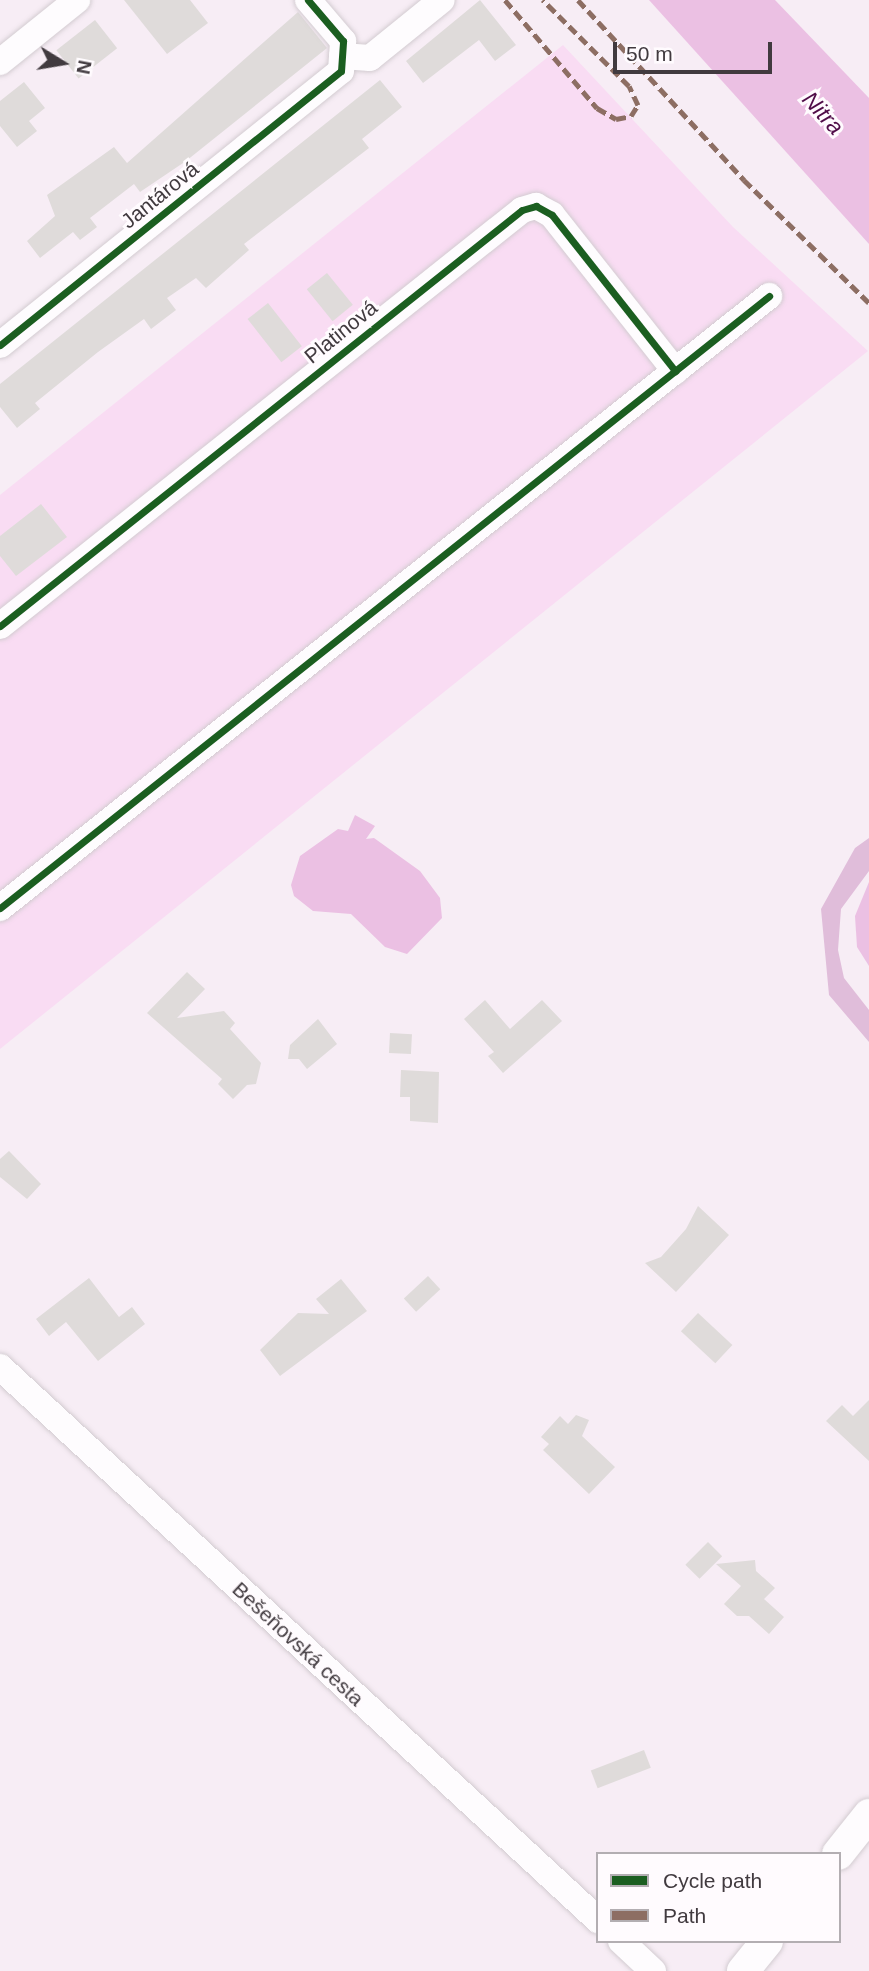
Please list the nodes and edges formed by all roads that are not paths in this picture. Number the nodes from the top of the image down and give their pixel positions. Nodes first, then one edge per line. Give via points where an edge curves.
1 (77, 0) edge
2 (308, 0) edge
3 (442, 0) edge
4 (0, 62) edge
5 (341, 64) junction
6 (769, 296) dead end
7 (0, 345) edge
8 (675, 371) junction
9 (0, 626) edge
10 (0, 908) edge
11 (0, 1367) edge
12 (869, 1815) edge
13 (840, 1852) edge
14 (596, 1918) edge
15 (623, 1943) edge
16 (765, 1943) edge
17 (653, 1971) edge
18 (743, 1971) edge

1 - 4 street
2 - 5 street via 343,41
3 - 5 street via 370,58
5 - 7 street, Jantárová
6 - 8 street
8 - 9 street, Platinová via 552,215 536,206 522,210
8 - 10 street
11 - 14 street, Bešeňovská cesta
12 - 13 main road
15 - 17 street
16 - 18 main road

